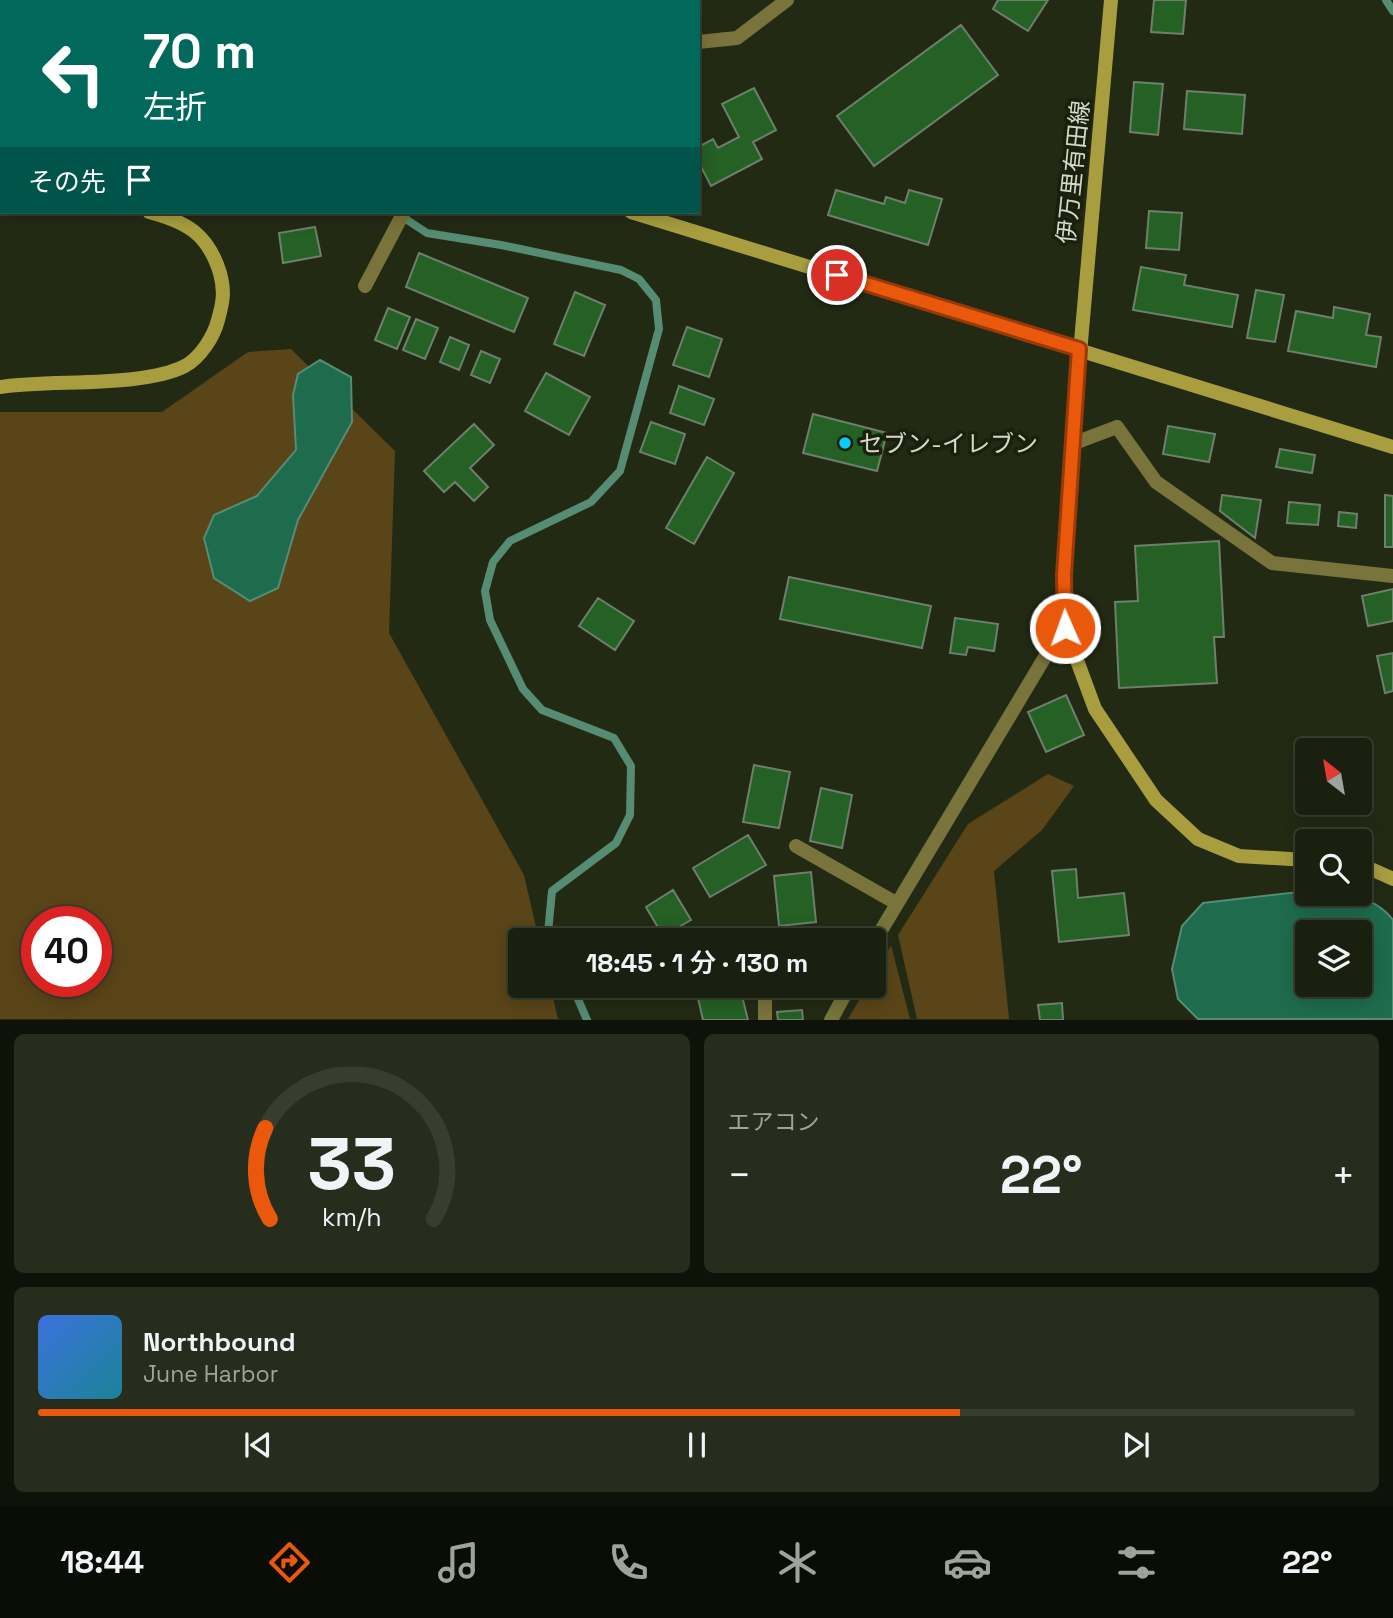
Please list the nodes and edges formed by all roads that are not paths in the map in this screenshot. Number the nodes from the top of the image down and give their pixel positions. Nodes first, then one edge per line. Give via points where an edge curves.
1 (787, 0) edge
2 (1111, 0) edge
3 (700, 42) edge
4 (157, 214) edge
5 (403, 214) edge
6 (638, 214) edge
7 (365, 286) dead end
8 (1079, 349) junction
9 (0, 387) edge
10 (1072, 444) junction
11 (1393, 447) edge
12 (1393, 576) edge
13 (1065, 628) junction
14 (796, 846) dead end
15 (1295, 859) edge
16 (1372, 869) edge
17 (1393, 879) edge
18 (896, 903) junction
19 (882, 928) edge
20 (765, 998) edge
21 (843, 998) edge
22 (765, 1020) edge
23 (831, 1020) edge

1 - 3 street via 737,38
2 - 8 street, 伊万里有田線
4 - 9 street via 181,220 213,251 226,292 214,336 187,365 148,378
5 - 7 street
6 - 8 street
8 - 10 street, 伊万里有田線
8 - 11 street
10 - 12 street via 1116,426 1156,482 1272,563
10 - 13 street, 伊万里有田線
13 - 15 street, 伊万里有田線 via 1095,709 1156,800 1198,839 1239,856
13 - 18 street
14 - 18 street
16 - 17 street
18 - 19 street
20 - 22 street
21 - 23 street

